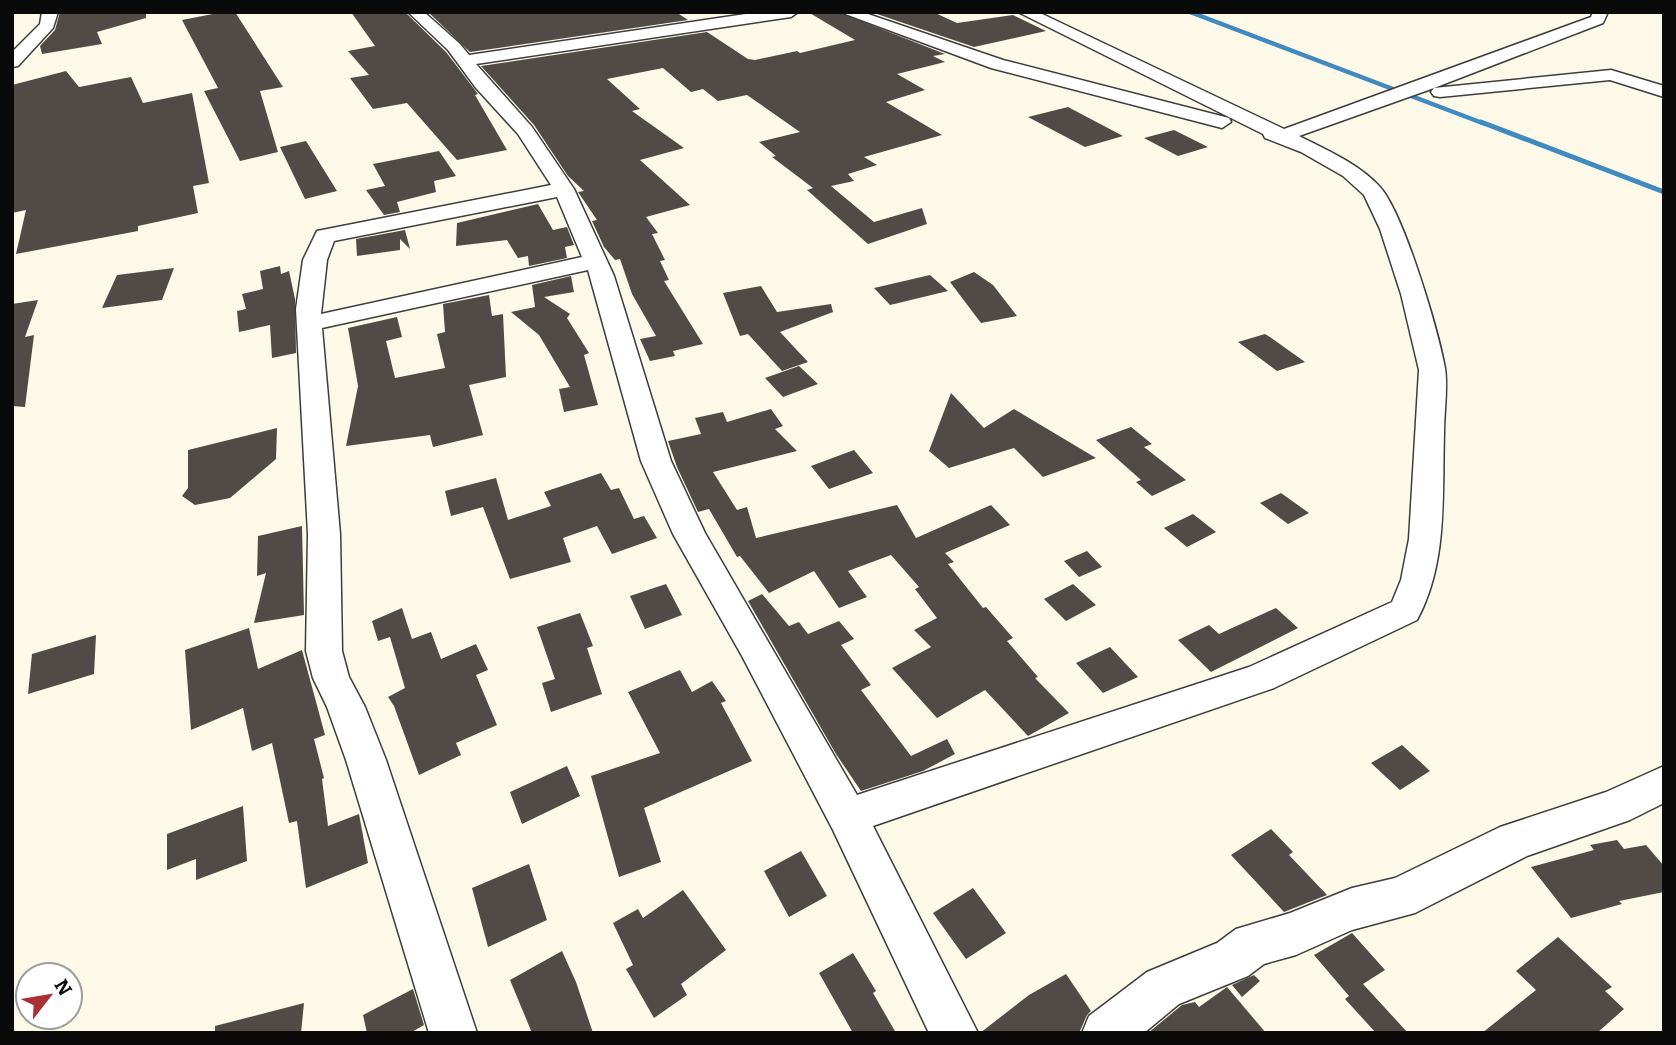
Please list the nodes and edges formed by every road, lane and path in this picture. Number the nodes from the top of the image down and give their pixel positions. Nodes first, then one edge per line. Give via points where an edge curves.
1 (50, 12) edge
2 (415, 12) edge
3 (791, 12) edge
4 (847, 12) edge
5 (1025, 12) edge
6 (1601, 12) edge
7 (610, 19) dead end
8 (632, 37) junction
9 (463, 61) junction
10 (12, 62) edge
11 (1664, 92) edge
12 (1400, 95) junction
13 (1282, 136) junction
14 (564, 189) junction
15 (596, 261) junction
16 (308, 324) junction
17 (1664, 783) edge
18 (847, 817) junction
19 (453, 1033) edge
20 (954, 1033) edge
21 (1106, 1033) edge

1 - 10 street via 47,25
2 - 9 street
3 - 8 street
4 - 13 street via 997,64
5 - 13 street
6 - 12 street via 1598,20
7 - 8 street
8 - 9 street
9 - 14 street via 525,131
11 - 12 street via 1611,75
12 - 13 street
13 - 18 street via 1350,172 1373,192 1413,294 1432,370 1425,539 1418,580 1405,611 1261,678
14 - 15 street
14 - 16 street via 325,236 312,275
15 - 16 street
15 - 18 street via 656,461 689,534
16 - 19 street via 324,534 324,651 366,760
17 - 21 street via 1616,807 1515,841 1400,898 1352,909 1296,933 1252,945 1232,960 1163,988
18 - 20 street

